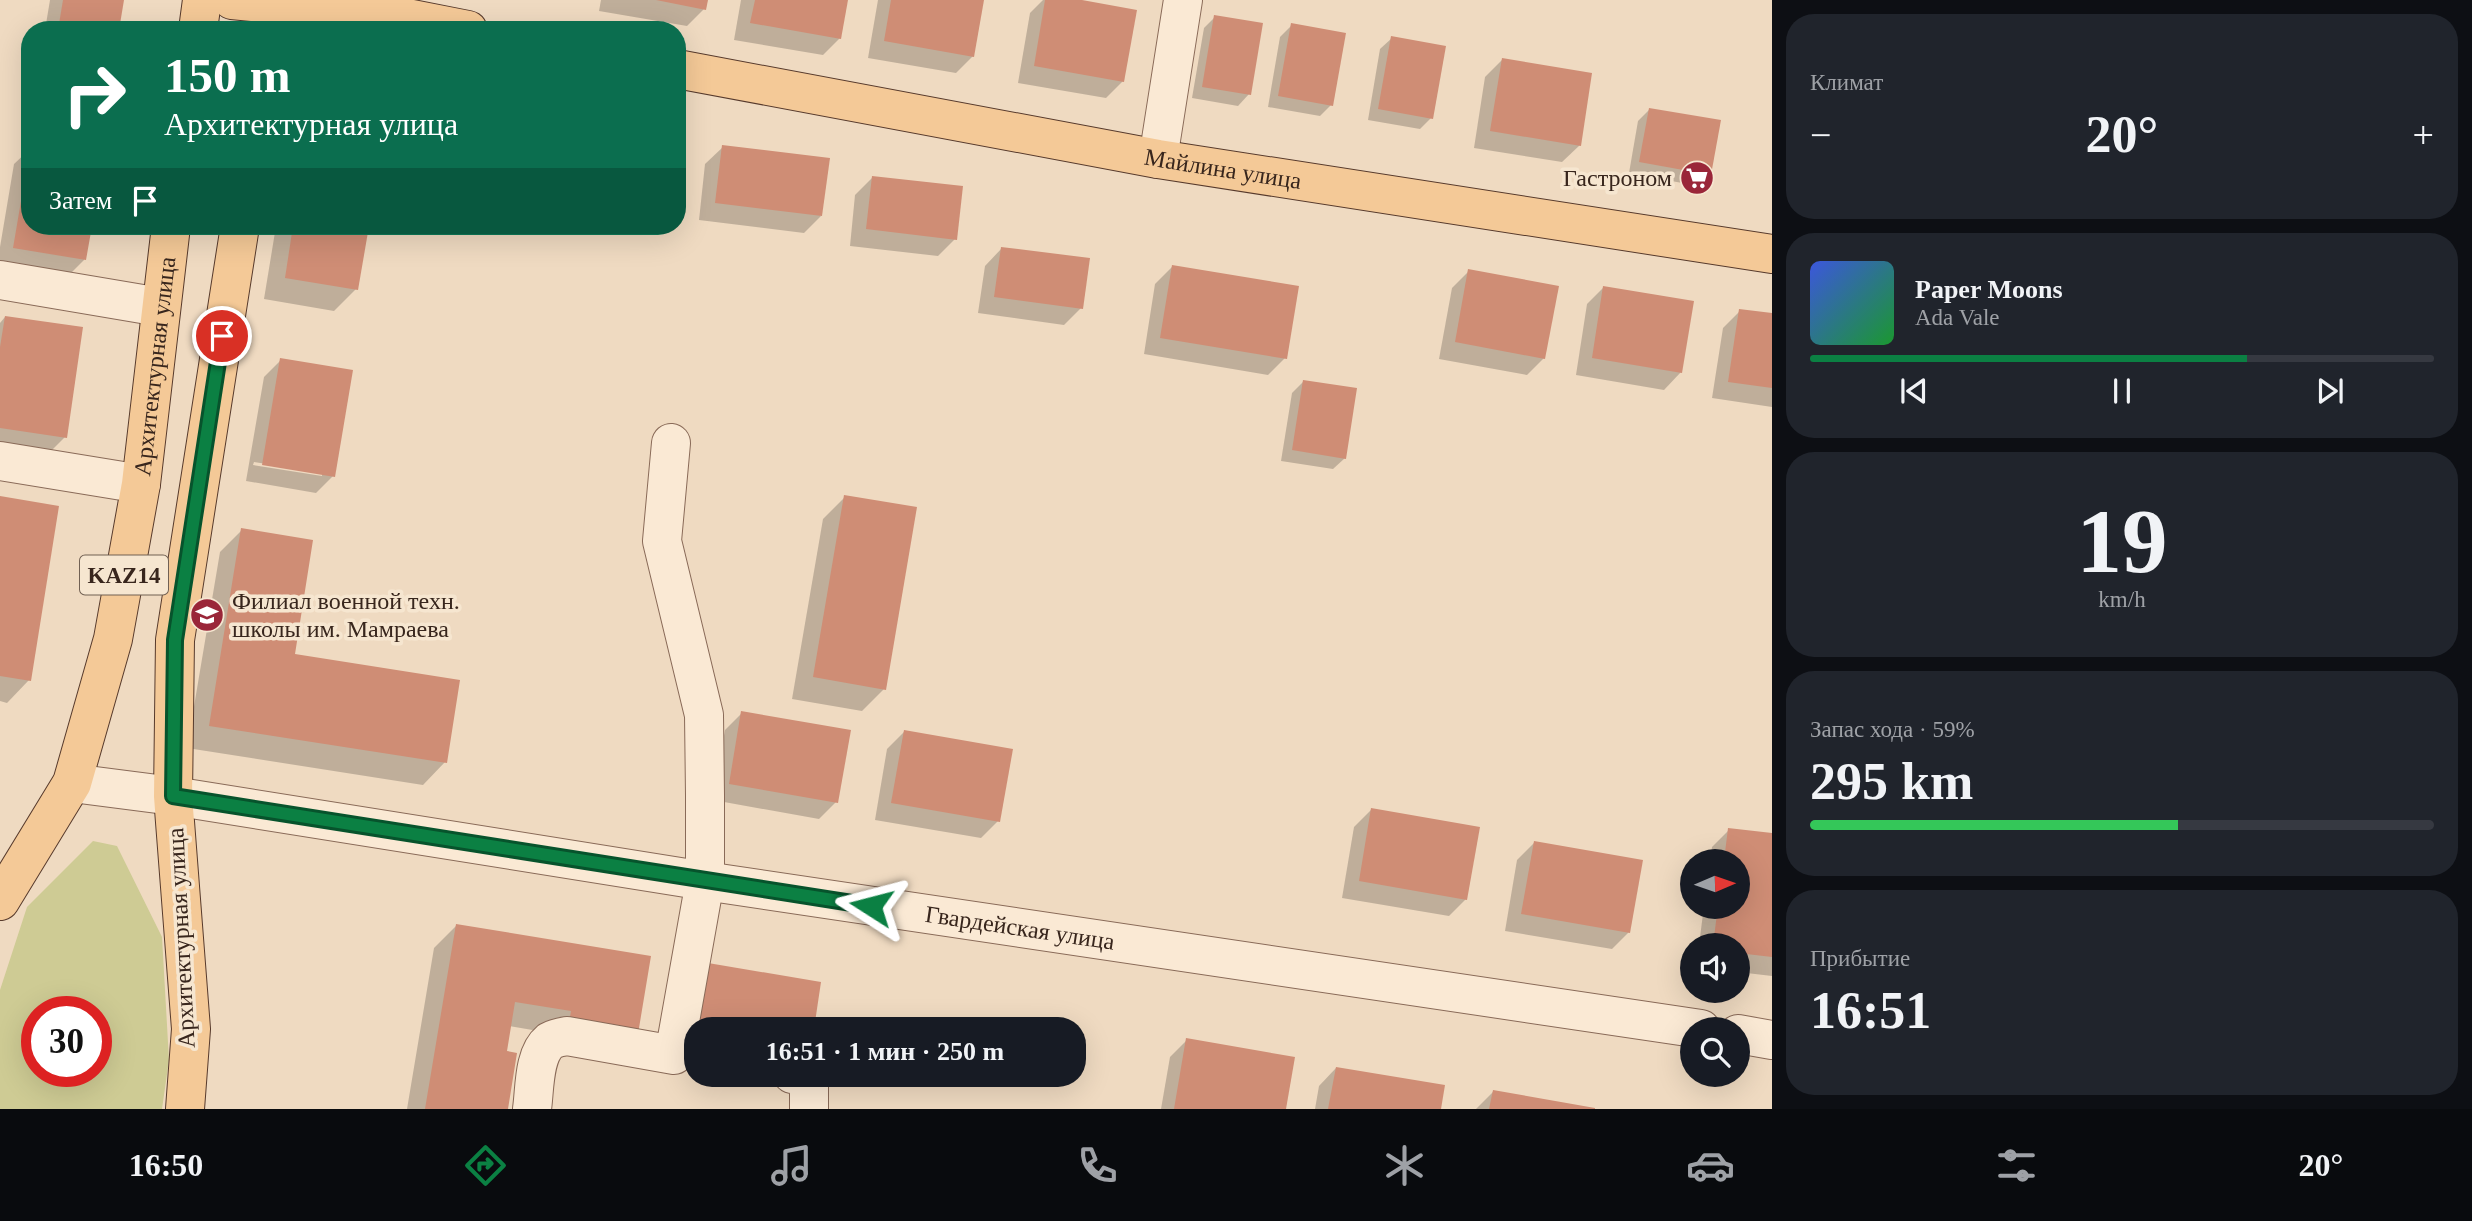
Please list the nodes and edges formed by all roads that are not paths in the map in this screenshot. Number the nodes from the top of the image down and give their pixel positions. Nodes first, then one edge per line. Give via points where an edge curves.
1 (202, 0) edge
2 (233, 0) edge
3 (1182, 0) edge
4 (273, 12) edge
5 (199, 21) edge
6 (422, 21) edge
7 (686, 71) edge
8 (1158, 159) junction
9 (170, 235) edge
10 (239, 235) edge
11 (1772, 254) edge
12 (0, 280) edge
13 (160, 307) junction
14 (671, 443) dead end
15 (0, 461) edge
16 (141, 485) junction
17 (72, 783) junction
18 (173, 796) junction
19 (705, 881) junction
20 (0, 901) edge
21 (690, 1017) edge
22 (1680, 1026) edge
23 (1750, 1036) edge
24 (1772, 1040) edge
25 (684, 1057) edge
26 (809, 1087) edge
27 (186, 1109) edge
28 (532, 1109) edge
29 (809, 1109) edge

1 - 5 main road
2 - 4 main road
3 - 8 street
4 - 6 main road
7 - 8 main road, Майлина улица
8 - 11 main road, Майлина улица
9 - 13 main road, Архитектурная улица / KAZ14
10 - 18 main road, Архитектурная улица / KAZ14 via 175,640
12 - 13 street
13 - 16 main road, Архитектурная улица / KAZ14
14 - 19 street via 662,541 704,715
15 - 16 street
16 - 17 main road, Архитектурная улица / KAZ14 via 113,639
17 - 18 street, Гвардейская улица
17 - 20 main road, Архитектурная улица / KAZ14
18 - 19 street, Гвардейская улица
18 - 27 main road, Архитектурная улица / KAZ14 via 191,1029
19 - 21 street
19 - 22 street, Гвардейская улица
23 - 24 street
25 - 28 street via 567,1036 552,1039 538,1064
26 - 29 street

